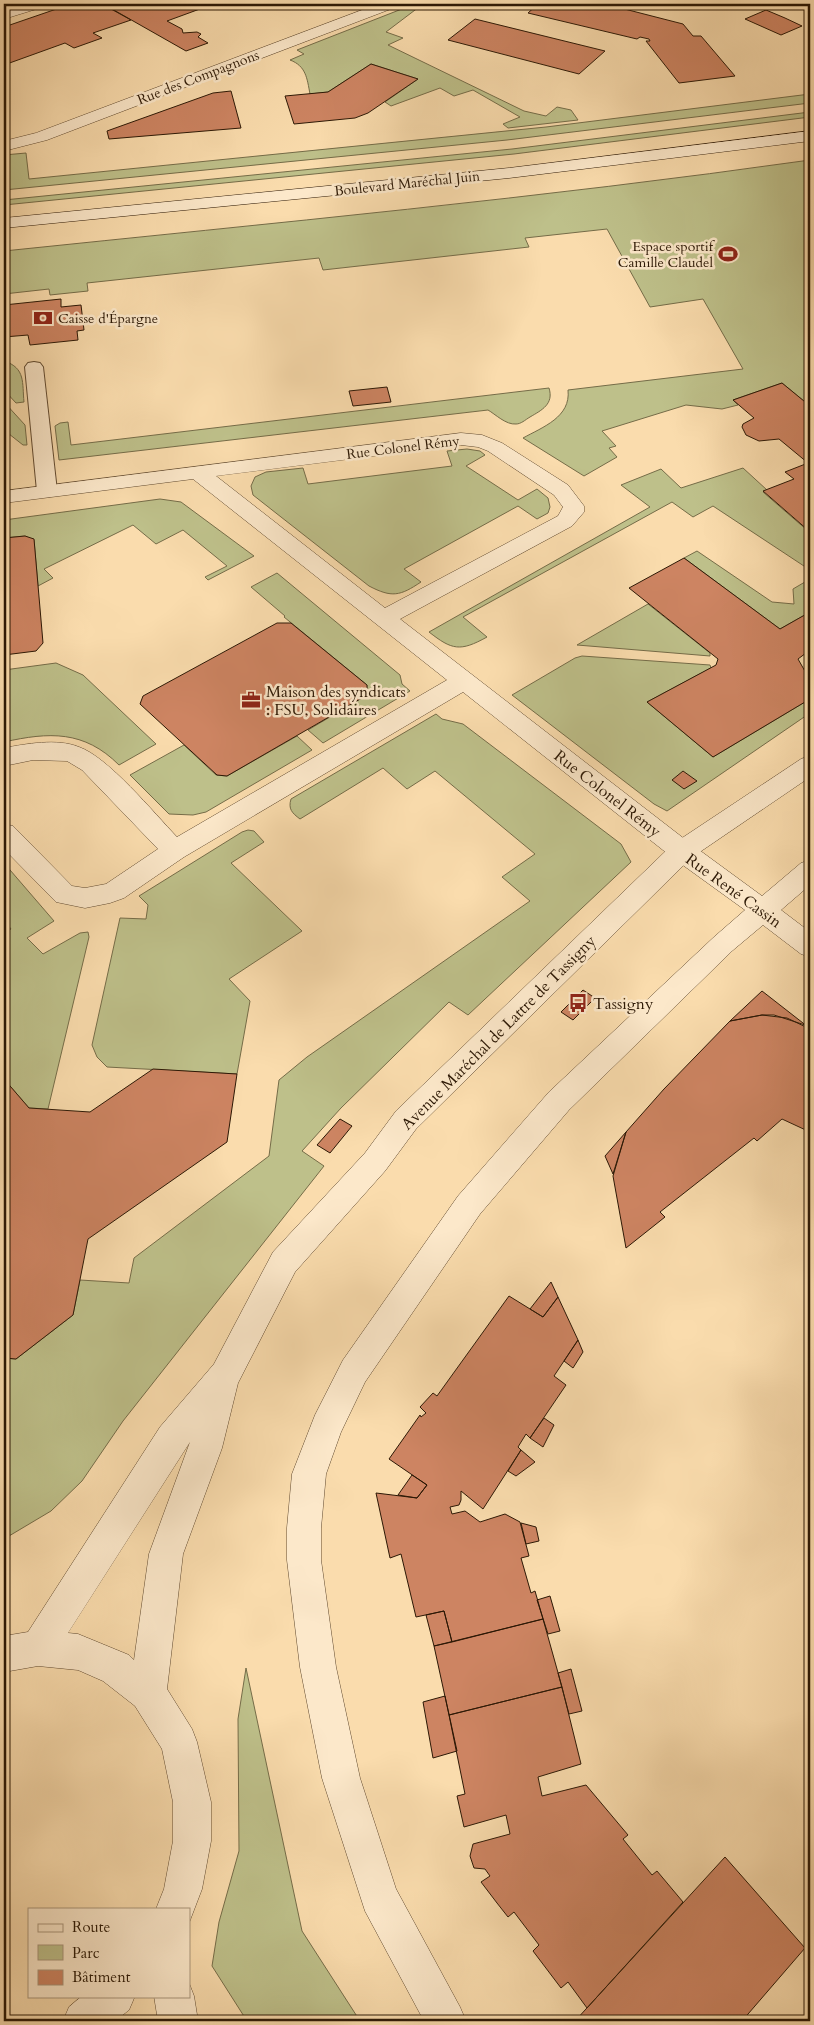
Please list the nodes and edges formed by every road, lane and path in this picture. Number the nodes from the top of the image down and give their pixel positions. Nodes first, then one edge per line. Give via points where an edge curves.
1 (38, 4) edge
2 (391, 4) edge
3 (4, 15) edge
4 (810, 136) edge
5 (4, 146) edge
6 (4, 223) edge
7 (34, 367) dead end
8 (197, 472) junction
9 (47, 492) junction
10 (4, 497) edge
11 (384, 618) junction
12 (463, 680) junction
13 (4, 757) edge
14 (810, 765) edge
15 (4, 833) edge
16 (175, 850) junction
17 (682, 851) junction
18 (810, 870) edge
19 (763, 910) junction
20 (810, 947) edge
21 (225, 1375) junction
22 (38, 1648) junction
23 (4, 1654) edge
24 (148, 1693) junction
25 (175, 1908) edge
26 (112, 1998) edge
27 (174, 1998) edge
28 (83, 2021) edge
29 (178, 2021) edge
30 (446, 2021) edge

1 - 3 street
2 - 5 street, Rue des Compagnons via 42,137
4 - 6 street, Boulevard Maréchal Juin via 558,168
7 - 9 lane
8 - 9 street, Rue Colonel Rémy
8 - 11 street, Rue Colonel Rémy
8 - 11 street, Rue Colonel Rémy via 461,439 482,441 495,447 561,490 574,506 565,521
9 - 10 street, Rue Colonel Rémy
11 - 12 street, Rue Colonel Rémy
12 - 16 street
12 - 17 street, Rue Colonel Rémy
13 - 16 street via 33,750 78,756 91,764
14 - 17 street, Avenue Maréchal de Lattre de Tassigny
15 - 16 street via 65,896 85,898 115,891
17 - 19 street, Rue René Cassin
17 - 21 street, Avenue Maréchal de Lattre de Tassigny via 406,1120 375,1162 284,1262
18 - 19 street
19 - 20 street, Rue René Cassin
19 - 30 street via 723,944 559,1101 469,1205 354,1371 326,1426 309,1474 304,1560 318,1667 341,1778 379,1897
21 - 22 street, Avenue Maréchal de Lattre de Tassigny via 172,1438
21 - 24 street, Avenue Maréchal de Lattre de Tassigny via 205,1448 166,1554
22 - 23 street
22 - 24 street via 78,1652 116,1668
24 - 25 street via 179,1742 192,1802 192,1841 183,1889
26 - 28 street
27 - 29 street

